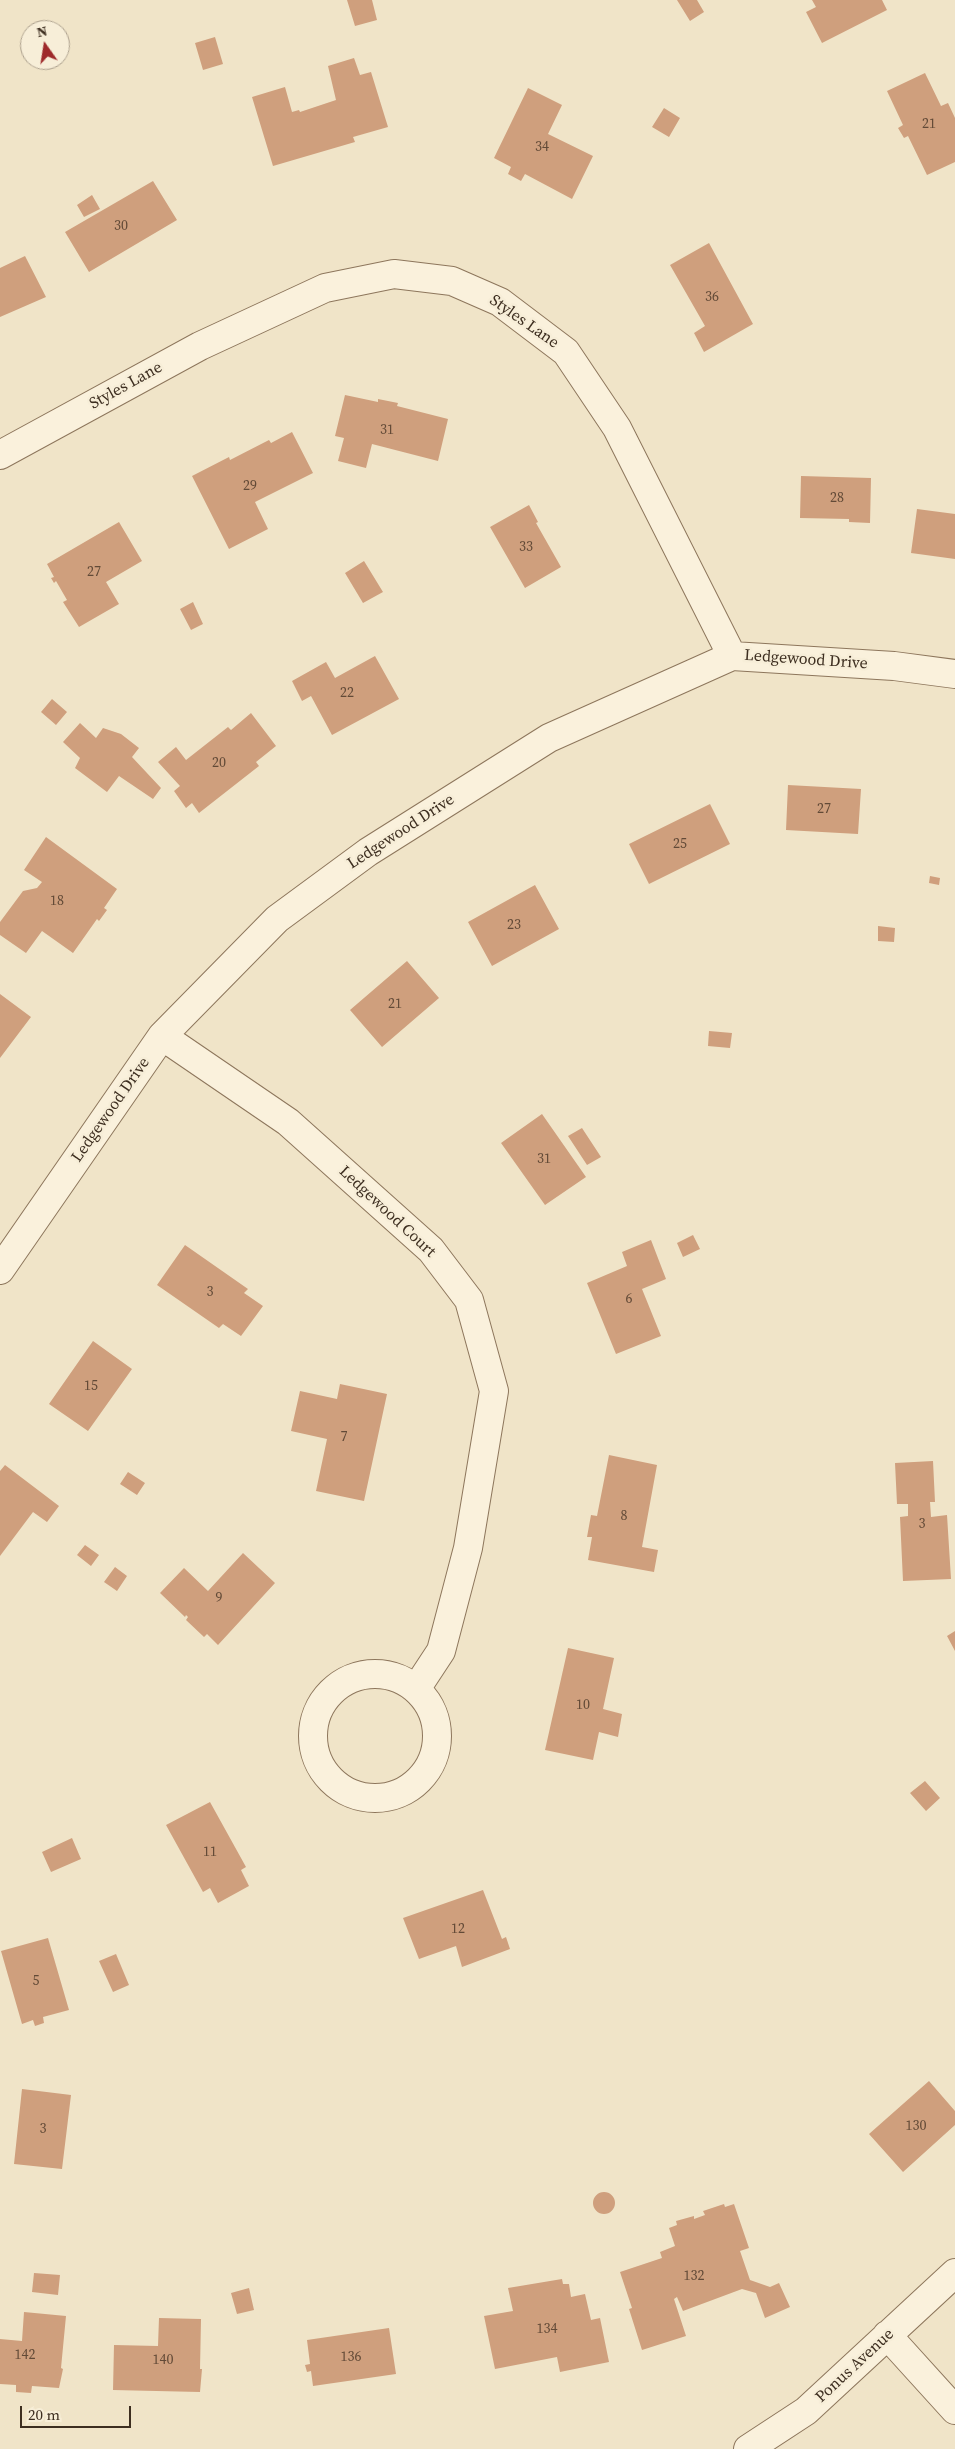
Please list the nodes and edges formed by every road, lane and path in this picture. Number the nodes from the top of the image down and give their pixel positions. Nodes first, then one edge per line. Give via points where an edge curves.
1 (0, 455) edge
2 (732, 656) junction
3 (955, 674) edge
4 (162, 1036) junction
5 (0, 1270) edge
6 (416, 1689) junction
7 (955, 2273) edge
8 (887, 2335) junction
9 (955, 2410) edge
10 (748, 2449) edge

1 - 2 street, Styles Lane via 200,346 325,288 394,274 452,281 500,302 566,352 617,428
2 - 3 street, Ledgewood Drive via 894,666
2 - 4 street, Ledgewood Drive via 549,738 368,852 277,919
4 - 5 street, Ledgewood Drive
4 - 6 street, Ledgewood Court via 288,1122 431,1250 470,1300 494,1391 468,1548 441,1651
6 - 6 street via 397,1677 375,1674 348,1680 326,1698 315,1717 314,1750 323,1770 338,1786 358,1796 381,1798 402,1791 424,1774 436,1749 437,1727 430,1706
7 - 8 street, Ponus Avenue
8 - 9 street
8 - 10 street, Ponus Avenue via 806,2411

